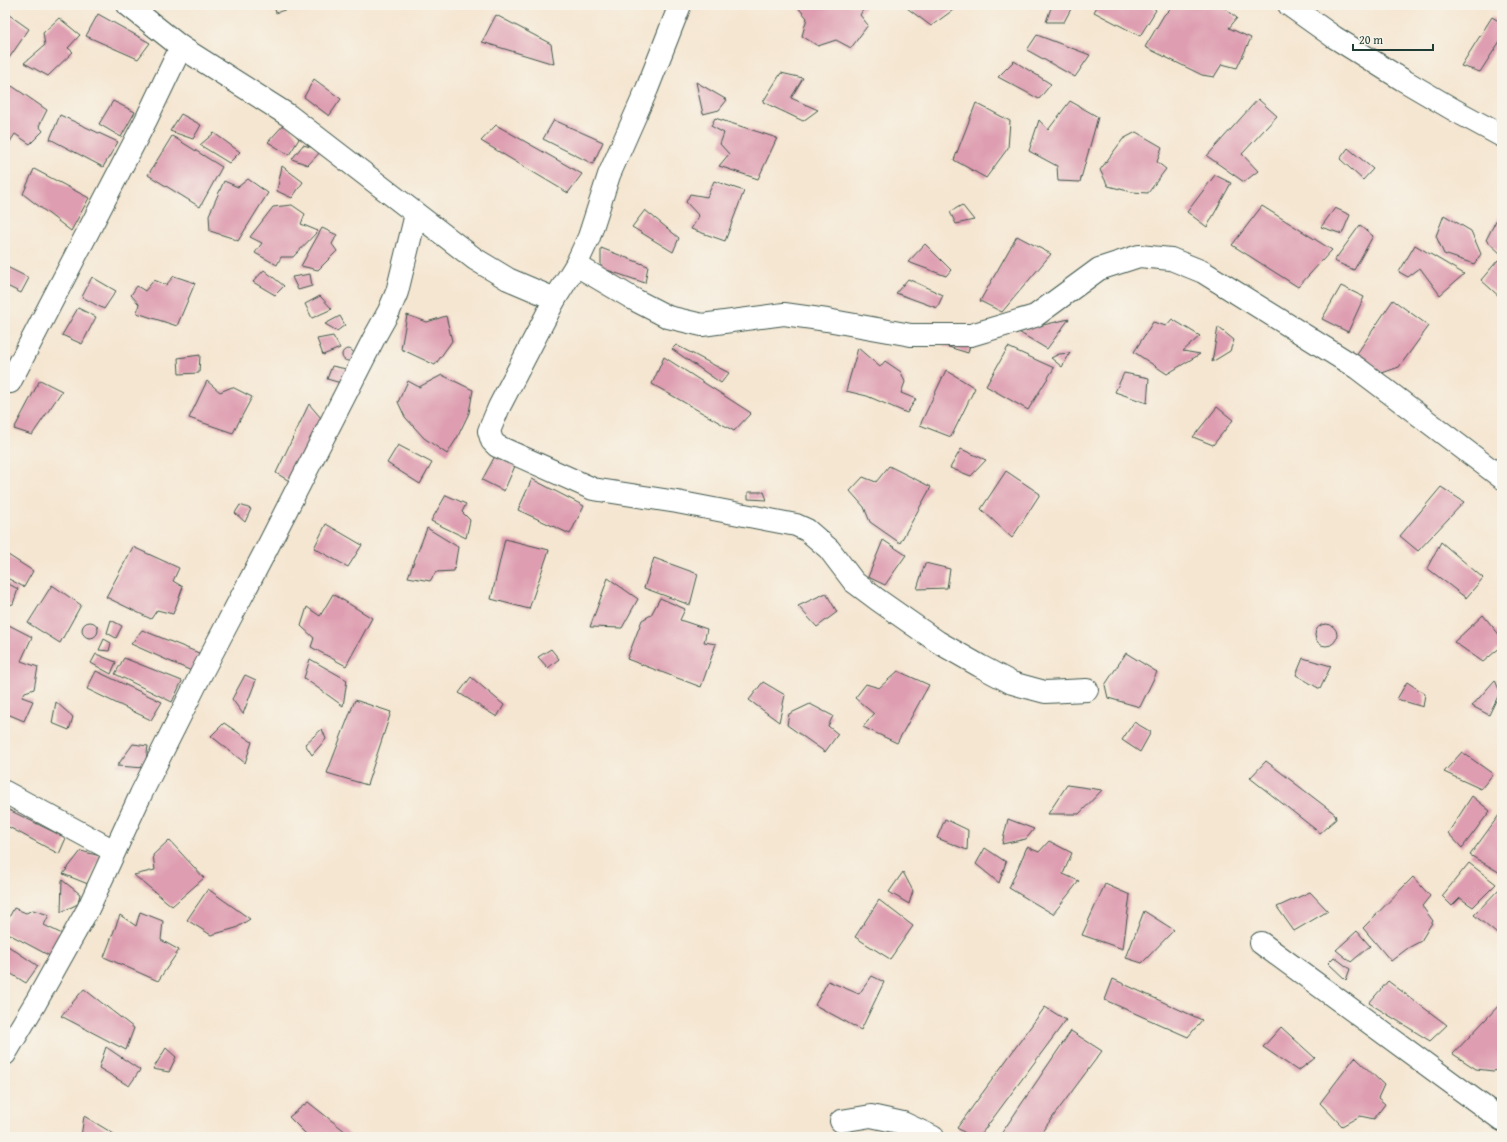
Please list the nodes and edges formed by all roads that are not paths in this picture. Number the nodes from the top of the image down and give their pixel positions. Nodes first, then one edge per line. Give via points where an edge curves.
1 (128, 5) edge
2 (680, 5) edge
3 (1289, 5) edge
4 (181, 47) junction
5 (1502, 136) edge
6 (416, 214) junction
7 (576, 265) junction
8 (555, 299) junction
9 (7, 384) edge
10 (1502, 478) edge
11 (1087, 690) dead end
12 (5, 792) edge
13 (114, 851) junction
14 (1261, 943) dead end
15 (5, 1054) edge
16 (1502, 1120) edge
17 (841, 1121) dead end
18 (933, 1137) edge

1 - 4 street
2 - 7 street via 609,175 589,237
3 - 5 street via 1334,37 1403,80
4 - 6 street via 288,115
4 - 9 street via 146,120
6 - 8 street via 475,259 508,279
6 - 13 street via 397,292 389,311 201,674
7 - 8 street
7 - 10 street via 668,317 702,325 784,314 911,335 963,335 1036,316 1099,270 1139,256 1171,259 1202,272 1357,368
8 - 11 street via 499,407 490,432 492,440 498,446 593,489 678,502 796,525 807,530 824,544 854,582 938,642 980,666 1012,683 1045,692
12 - 13 street
13 - 15 street via 88,909
14 - 16 street
17 - 18 street via 871,1116 903,1123

